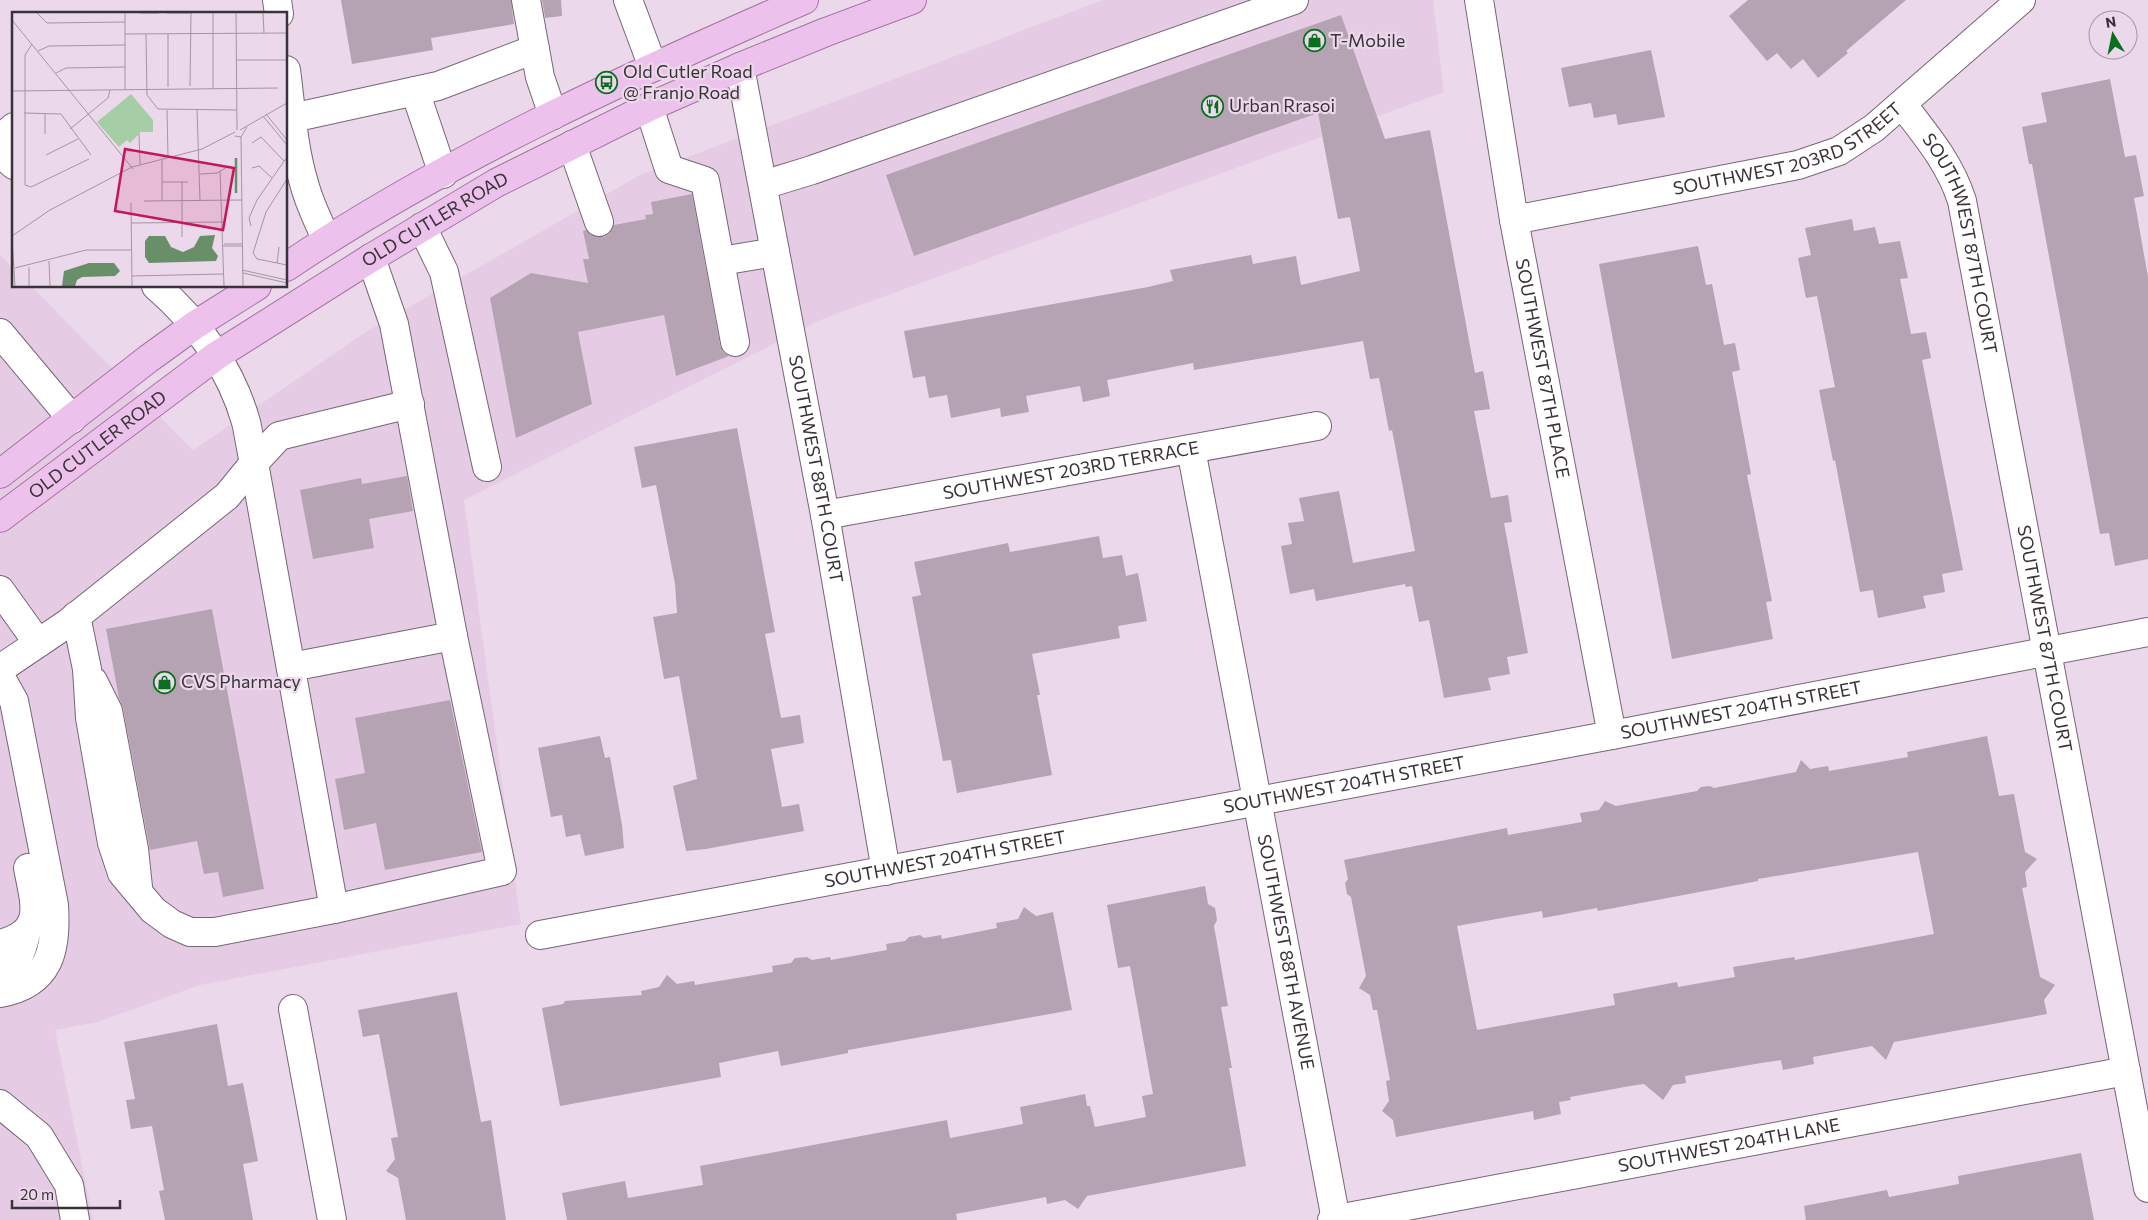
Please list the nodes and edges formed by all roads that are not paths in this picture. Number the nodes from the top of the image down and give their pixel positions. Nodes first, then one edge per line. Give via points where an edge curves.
1 (526, 0) edge
2 (628, 0) edge
3 (804, 0) edge
4 (912, 0) edge
5 (1294, 0) edge
6 (1479, 0) edge
7 (2021, 0) edge
8 (535, 49) junction
9 (654, 67) junction
10 (740, 67) junction
11 (415, 91) junction
12 (288, 101) edge
13 (659, 103) junction
14 (1902, 104) junction
15 (553, 115) junction
16 (289, 117) edge
17 (12, 133) edge
18 (572, 145) junction
19 (4, 157) edge
20 (443, 174) junction
21 (763, 185) junction
22 (1514, 220) junction
23 (598, 222) dead end
24 (422, 228) junction
25 (326, 240) junction
26 (775, 252) junction
27 (371, 258) junction
28 (721, 261) junction
29 (288, 266) edge
30 (158, 288) edge
31 (254, 288) edge
32 (195, 325) junction
33 (0, 333) edge
34 (736, 342) dead end
35 (216, 356) junction
36 (410, 404) junction
37 (72, 419) junction
38 (1317, 426) dead end
39 (1191, 448) junction
40 (254, 463) junction
41 (487, 467) dead end
42 (0, 474) edge
43 (825, 516) junction
44 (0, 518) edge
45 (0, 590) edge
46 (76, 616) junction
47 (2148, 632) edge
48 (453, 636) junction
49 (38, 643) junction
50 (2046, 650) junction
51 (290, 667) junction
52 (0, 669) edge
53 (0, 676) edge
54 (19, 728) junction
55 (1612, 735) junction
56 (1258, 800) junction
57 (886, 871) junction
58 (334, 909) junction
59 (26, 933) junction
60 (540, 935) dead end
61 (0, 944) edge
62 (0, 970) edge
63 (0, 993) edge
64 (293, 1009) dead end
65 (2126, 1071) junction
66 (0, 1104) edge
67 (2148, 1188) edge
68 (75, 1220) edge
69 (332, 1220) edge
70 (1335, 1220) edge

1 - 8 street
2 - 9 street
3 - 9 main road, OLD CUTLER ROAD
4 - 10 main road, OLD CUTLER ROAD
5 - 21 street
6 - 22 street, SOUTHWEST 87TH PLACE
7 - 14 street, SOUTHWEST 203RD STREET
8 - 11 street via 438,86
8 - 15 street via 540,77
9 - 13 main road
9 - 15 main road, OLD CUTLER ROAD
10 - 13 main road, OLD CUTLER ROAD
10 - 21 street, SOUTHWEST 88TH COURT
11 - 16 street
11 - 20 street
12 - 16 street
13 - 18 main road, OLD CUTLER ROAD
13 - 28 street via 669,169 705,181
14 - 22 street, SOUTHWEST 203RD STREET via 1852,144 1798,165
14 - 50 street, SOUTHWEST 87TH COURT via 1944,160 1962,201
15 - 20 main road, OLD CUTLER ROAD
16 - 25 street via 309,201
17 - 19 street
18 - 23 street
18 - 24 main road, OLD CUTLER ROAD via 496,184
20 - 25 main road, OLD CUTLER ROAD
21 - 26 street, SOUTHWEST 88TH COURT
22 - 55 street, SOUTHWEST 87TH PLACE
24 - 27 main road, OLD CUTLER ROAD
24 - 41 street via 444,272
25 - 29 main road, OLD CUTLER ROAD
26 - 28 street
26 - 43 street, SOUTHWEST 88TH COURT
27 - 35 main road, OLD CUTLER ROAD
27 - 36 street via 394,324
28 - 34 street
30 - 32 street
31 - 32 main road, OLD CUTLER ROAD
32 - 35 street
32 - 37 main road, OLD CUTLER ROAD
33 - 37 street
35 - 40 street via 246,422
35 - 44 main road, OLD CUTLER ROAD
36 - 40 street via 279,436
36 - 48 street
37 - 42 main road, OLD CUTLER ROAD
38 - 39 street, SOUTHWEST 203RD TERRACE
39 - 43 street, SOUTHWEST 203RD TERRACE
39 - 56 street, SOUTHWEST 88TH AVENUE
40 - 46 street via 227,496
40 - 51 street
43 - 57 street, SOUTHWEST 88TH COURT
45 - 49 street
46 - 49 street
46 - 58 street via 87,669 90,718 112,843 122,873 139,894 172,924 190,932 215,932
47 - 50 street, SOUTHWEST 204TH STREET
48 - 51 street
48 - 58 street via 502,871
49 - 52 street
50 - 55 street, SOUTHWEST 204TH STREET
50 - 65 street, SOUTHWEST 87TH COURT
51 - 58 street
53 - 54 street via 14,701
54 - 59 street via 8,765 34,903 34,919
54 - 63 street via 54,905 55,938 50,959 40,975 27,985
55 - 56 street, SOUTHWEST 204TH STREET
56 - 57 street, SOUTHWEST 204TH STREET
56 - 70 street, SOUTHWEST 88TH AVENUE
57 - 60 street, SOUTHWEST 204TH STREET
59 - 61 street
59 - 62 street via 21,953 14,964
64 - 69 street
65 - 67 street, SOUTHWEST 87TH COURT
65 - 70 street, SOUTHWEST 204TH LANE
66 - 68 street via 39,1136 69,1185

